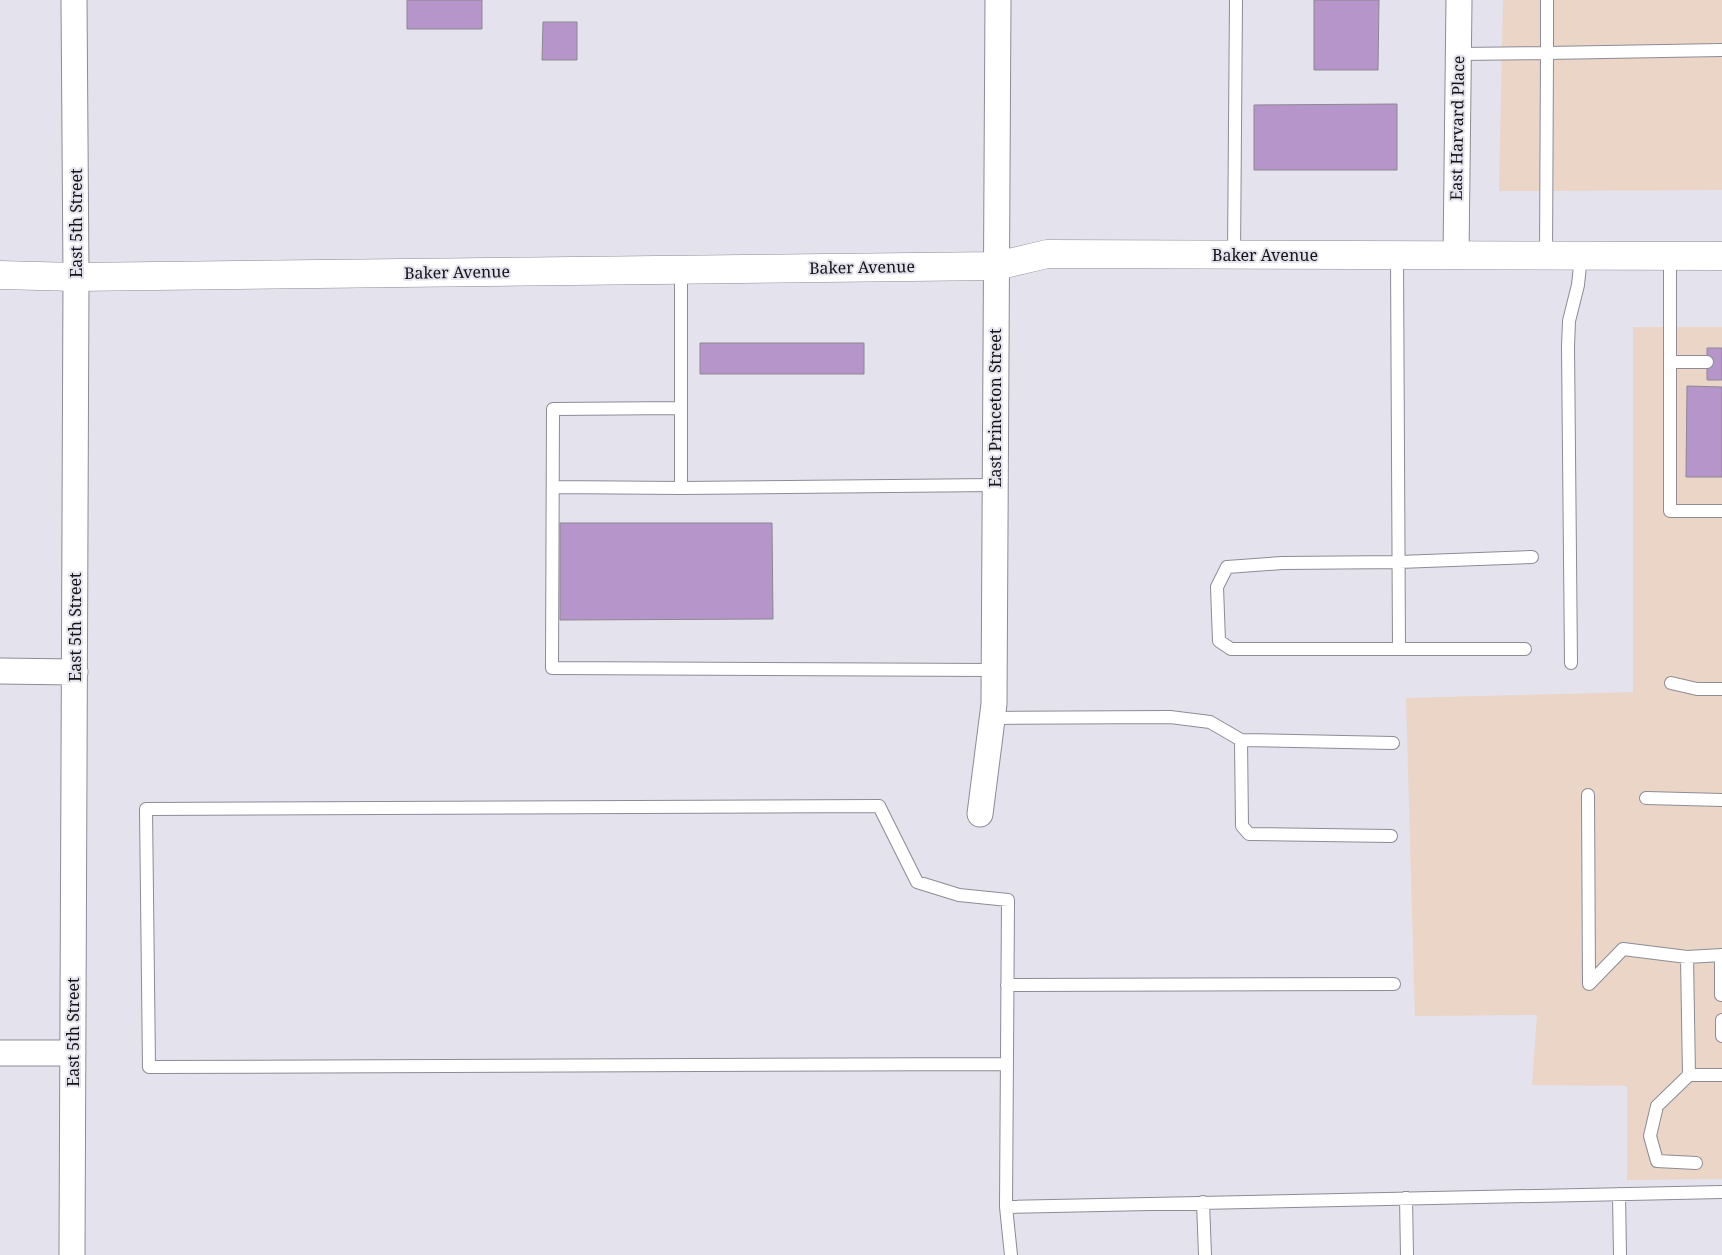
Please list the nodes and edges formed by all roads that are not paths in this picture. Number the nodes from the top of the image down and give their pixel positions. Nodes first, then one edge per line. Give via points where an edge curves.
1 (74, 0) edge
2 (998, 0) edge
3 (1236, 0) edge
4 (1459, 0) edge
5 (1547, 0) edge
6 (1722, 50) edge
7 (1547, 53) junction
8 (1458, 54) junction
9 (1234, 255) junction
10 (1397, 256) junction
11 (1456, 256) junction
12 (1546, 256) junction
13 (1581, 256) junction
14 (1670, 256) junction
15 (1722, 256) edge
16 (996, 266) junction
17 (681, 269) junction
18 (0, 275) edge
19 (76, 276) junction
20 (1670, 362) junction
21 (1707, 362) dead end
22 (681, 408) junction
23 (995, 485) junction
24 (553, 487) junction
25 (681, 488) junction
26 (1722, 511) edge
27 (1532, 557) dead end
28 (1399, 562) junction
29 (1399, 649) junction
30 (1525, 649) dead end
31 (1571, 662) dead end
32 (994, 670) junction
33 (0, 672) edge
34 (75, 672) junction
35 (1671, 683) dead end
36 (1722, 689) edge
37 (992, 718) junction
38 (1240, 740) junction
39 (1393, 743) dead end
40 (1588, 795) dead end
41 (1646, 798) dead end
42 (1722, 800) edge
43 (980, 814) dead end
44 (1391, 836) dead end
45 (1721, 955) edge
46 (1687, 957) junction
47 (1394, 984) dead end
48 (1007, 985) junction
49 (1721, 995) edge
50 (1722, 1020) edge
51 (1722, 1036) edge
52 (0, 1053) edge
53 (73, 1053) junction
54 (1006, 1064) junction
55 (1689, 1075) junction
56 (1722, 1075) edge
57 (1696, 1163) dead end
58 (1722, 1192) edge
59 (1619, 1194) junction
60 (1406, 1198) junction
61 (1203, 1202) junction
62 (1006, 1207) junction
63 (72, 1255) edge
64 (1011, 1255) edge
65 (1205, 1255) edge
66 (1407, 1255) edge
67 (1620, 1255) edge

1 - 19 street, East 5th Street
2 - 16 street, East Princeton Street
3 - 9 lane
4 - 8 street, East Harvard Place
5 - 7 lane
6 - 7 lane
7 - 8 lane
7 - 12 lane
8 - 11 street, East Harvard Place
9 - 10 street, Baker Avenue
9 - 16 street, Baker Avenue via 1047,254
10 - 11 street, Baker Avenue
10 - 28 lane
11 - 12 street, Baker Avenue
12 - 13 street, Baker Avenue
13 - 14 street, Baker Avenue
13 - 31 lane via 1569,321 1568,346
14 - 15 street, Baker Avenue
14 - 20 lane
16 - 17 street, Baker Avenue
16 - 23 street, East Princeton Street
17 - 19 street, Baker Avenue
17 - 22 lane
18 - 19 street, Baker Avenue
19 - 34 street, East 5th Street
20 - 21 lane
20 - 26 lane via 1670,511
22 - 24 lane via 553,408
22 - 25 lane
23 - 25 lane
23 - 32 street, East Princeton Street
24 - 25 lane
24 - 32 lane via 552,668
27 - 28 lane
28 - 29 lane
28 - 29 lane via 1227,567 1217,587 1219,641 1232,649
29 - 30 lane
32 - 37 street, East Princeton Street
33 - 34 street
34 - 53 street, East 5th Street
35 - 36 lane via 1697,689
37 - 38 lane via 1170,717 1210,722
37 - 43 street, East Princeton Street
38 - 39 lane
38 - 44 lane via 1242,826 1249,834
40 - 46 lane via 1589,984 1623,949
41 - 42 lane
45 - 46 lane
45 - 49 lane
46 - 55 lane
47 - 48 lane
48 - 54 lane
48 - 54 lane via 1008,900 960,895 917,882 879,806 146,809 150,1067
50 - 51 lane
52 - 53 street
53 - 63 street, East 5th Street
54 - 62 lane
55 - 56 lane
55 - 57 lane via 1657,1106 1650,1136 1657,1161
58 - 59 lane
59 - 60 lane
59 - 67 lane
60 - 61 lane
60 - 66 lane
61 - 62 lane
61 - 65 lane
62 - 64 lane

